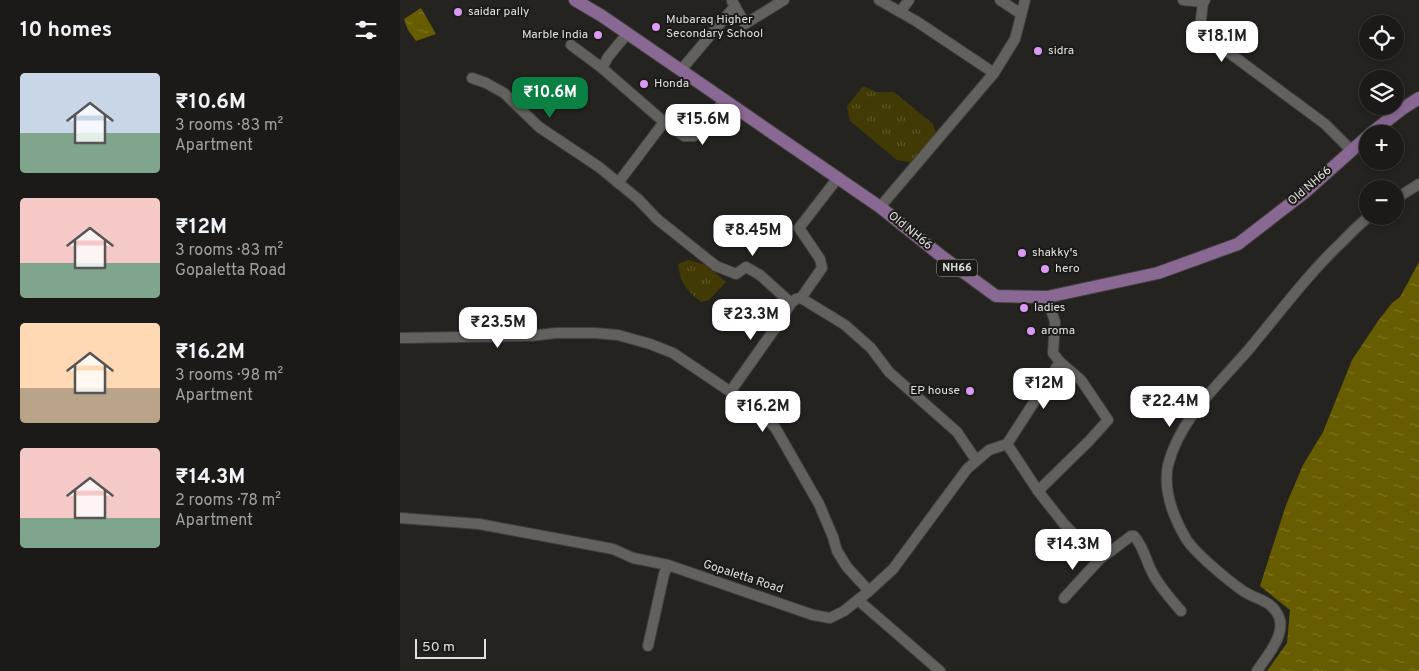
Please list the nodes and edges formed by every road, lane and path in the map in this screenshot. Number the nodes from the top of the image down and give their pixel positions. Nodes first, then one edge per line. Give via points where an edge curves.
1 (575, 0) edge
2 (784, 0) edge
3 (879, 0) edge
4 (909, 0) edge
5 (1000, 0) edge
6 (1025, 0) edge
7 (1183, 0) edge
8 (1204, 1) edge
9 (733, 3) edge
10 (900, 12) junction
11 (1021, 14) junction
12 (628, 34) junction
13 (571, 45) dead end
14 (602, 68) junction
15 (681, 70) junction
16 (994, 73) junction
17 (472, 78) dead end
18 (1419, 98) edge
19 (723, 100) junction
20 (664, 122) junction
21 (1382, 125) edge
22 (1359, 143) edge
23 (1351, 150) junction
24 (837, 178) junction
25 (618, 183) junction
26 (1419, 184) edge
27 (1404, 193) edge
28 (880, 207) junction
29 (1360, 225) edge
30 (1047, 297) junction
31 (801, 298) junction
32 (791, 303) junction
33 (400, 338) edge
34 (1060, 362) junction
35 (730, 392) junction
36 (1007, 444) junction
37 (976, 460) junction
38 (1038, 491) junction
39 (400, 518) edge
40 (1100, 560) junction
41 (668, 565) junction
42 (870, 591) junction
43 (1064, 598) dead end
44 (858, 600) junction
45 (1181, 611) dead end
46 (648, 646) dead end
47 (940, 671) edge
48 (1257, 671) edge

1 - 12 main road, Old NH66 / NH66
2 - 9 street via 745,24
3 - 10 street
4 - 10 street
5 - 11 street
6 - 11 street
7 - 8 street
8 - 23 street via 1200,28 1325,124
9 - 15 street
10 - 16 street
11 - 16 street via 1015,39
12 - 14 street
12 - 15 main road, Old NH66 / NH66
13 - 14 street
14 - 20 street
15 - 19 main road, Old NH66 / NH66
16 - 28 street
17 - 25 street via 504,93 539,127 599,166
18 - 21 main road, Old NH66 / NH66
19 - 20 street via 694,136 684,136
19 - 24 main road, Old NH66 / NH66
20 - 25 street
22 - 23 main road, Old NH66 / NH66
23 - 30 main road, Old NH66 / NH66 via 1304,193 1238,244 1158,273
24 - 28 main road, Old NH66 / NH66
24 - 31 street via 799,228 820,259 822,268
25 - 32 street via 716,266 736,274 746,267
26 - 27 street
28 - 30 main road, Old NH66 / NH66 via 996,296
29 - 48 street via 1329,254 1217,384 1178,439 1168,465 1169,500 1190,545 1243,591 1269,603 1279,616 1279,635
30 - 34 street via 1055,322 1054,352
31 - 32 street
31 - 37 street via 845,325 871,348 889,372 957,432
32 - 35 street
33 - 35 street via 618,334 673,353
34 - 36 street
34 - 38 street via 1081,380 1108,420
35 - 42 street via 762,412 776,428 819,504 837,551
36 - 37 street, Gopaletta Road
36 - 38 street
37 - 42 street, Gopaletta Road via 893,569
38 - 40 street via 1064,524
39 - 41 street, Gopaletta Road via 479,524 613,549 633,558
40 - 43 street
40 - 45 street via 1134,536 1154,576
41 - 44 street, Gopaletta Road via 813,615 830,618
41 - 46 street
42 - 44 street, Gopaletta Road
44 - 47 street

